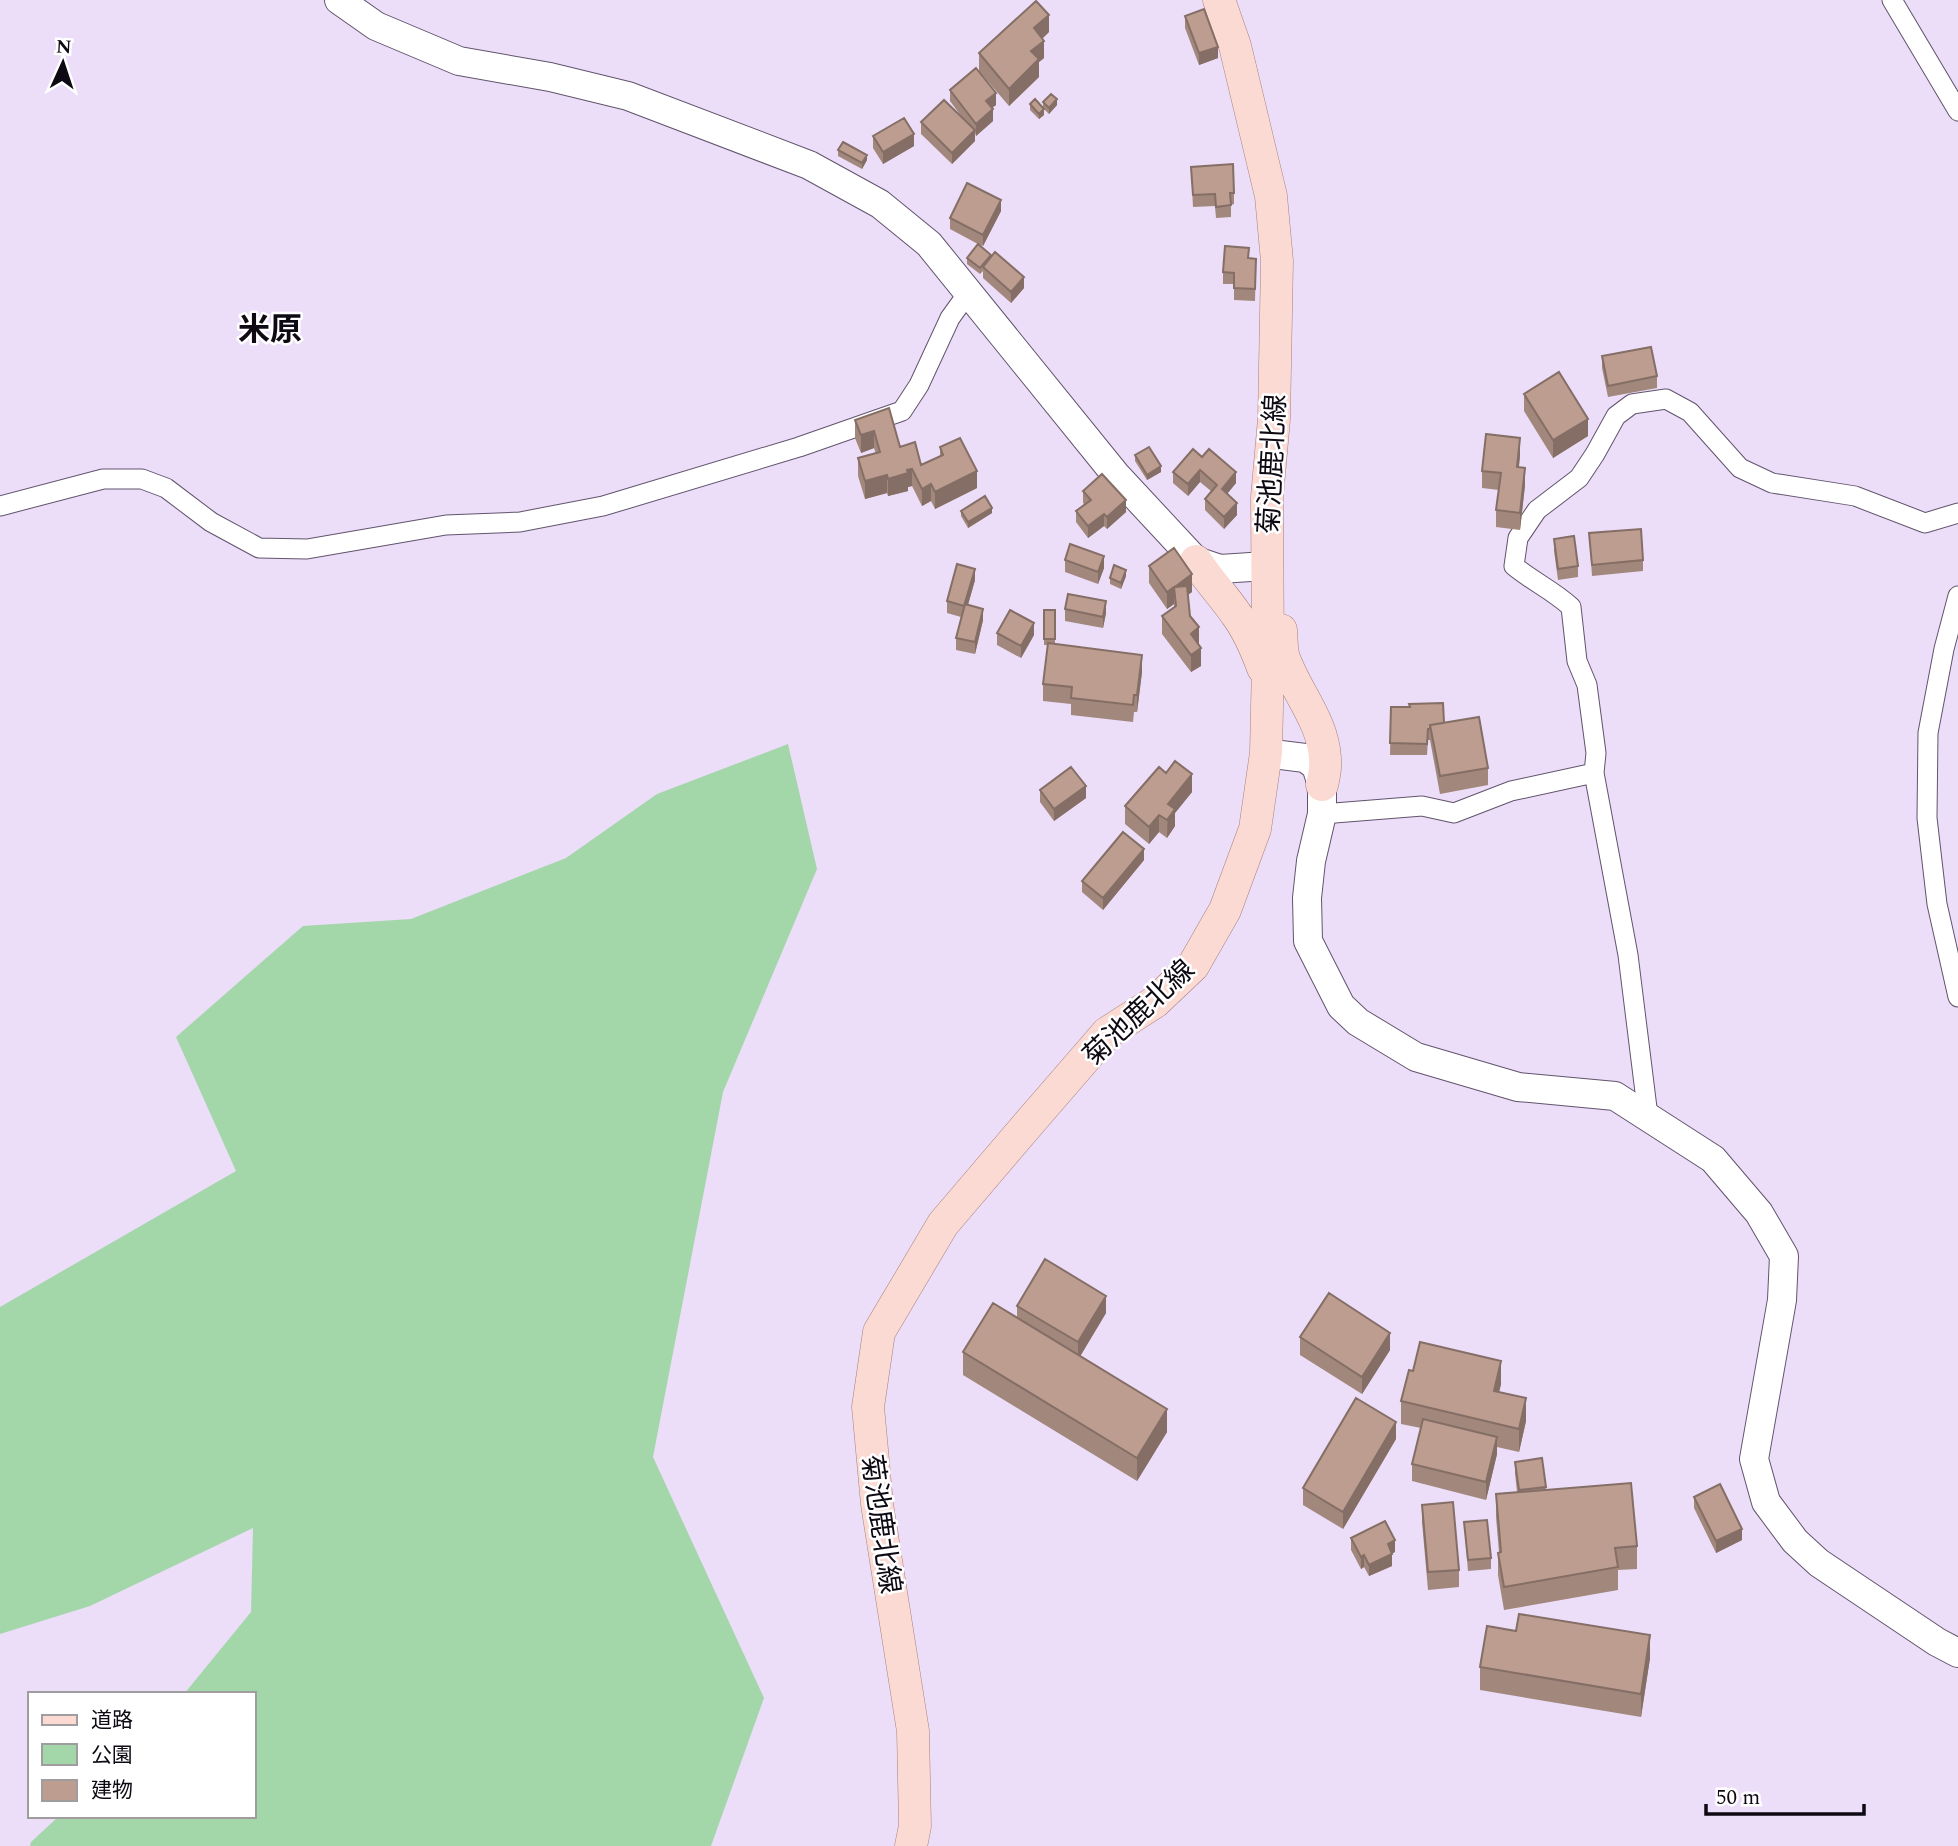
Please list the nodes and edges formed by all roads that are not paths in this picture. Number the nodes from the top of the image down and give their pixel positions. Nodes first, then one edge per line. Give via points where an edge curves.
1 (338, 0) edge
2 (1219, 0) edge
3 (1892, 0) edge
4 (1958, 111) edge
5 (968, 293) junction
6 (0, 506) edge
7 (1958, 513) edge
8 (1266, 553) junction
9 (1196, 561) junction
10 (1958, 596) edge
11 (1267, 679) junction
12 (1266, 753) junction
13 (1594, 773) junction
14 (1322, 799) junction
15 (1958, 997) edge
16 (1648, 1116) junction
17 (1958, 1653) edge
18 (911, 1846) edge

1 - 5 street via 376,26 459,61 628,96 809,165 880,204 929,244
2 - 8 main road, 菊池鹿北線 via 1235,46 1270,196 1277,261
3 - 4 street
5 - 6 street via 950,318 902,411 603,506 520,522 446,524 307,549 259,548 211,522 166,488 142,479 103,479
5 - 9 street via 1116,475
7 - 13 street via 1925,523 1855,496 1772,483 1740,468 1690,411 1666,399 1632,404 1615,416 1579,478 1537,510 1518,538 1514,566 1572,607 1577,661 1587,685 1596,753
8 - 9 street via 1220,569
8 - 11 main road, 菊池鹿北線
8 - 14 main road via 1279,609 1283,655 1323,741
9 - 11 main road via 1236,613
10 - 15 street via 1928,733 1927,806 1937,904
11 - 12 main road, 菊池鹿北線
12 - 14 street via 1305,758 1317,766
12 - 18 main road, 菊池鹿北線 via 1255,829 1224,910 1193,966 1155,1002 1107,1033 1021,1132 943,1224 879,1332 868,1407 877,1504 913,1731 915,1826
13 - 14 street via 1511,792 1454,813 1422,806
13 - 16 street via 1628,955
14 - 16 street via 1307,898 1308,942 1341,1006 1358,1022 1416,1057 1518,1087 1615,1096
16 - 17 street via 1713,1159 1759,1213 1783,1256 1782,1300 1754,1459 1766,1502 1795,1541 1819,1563

